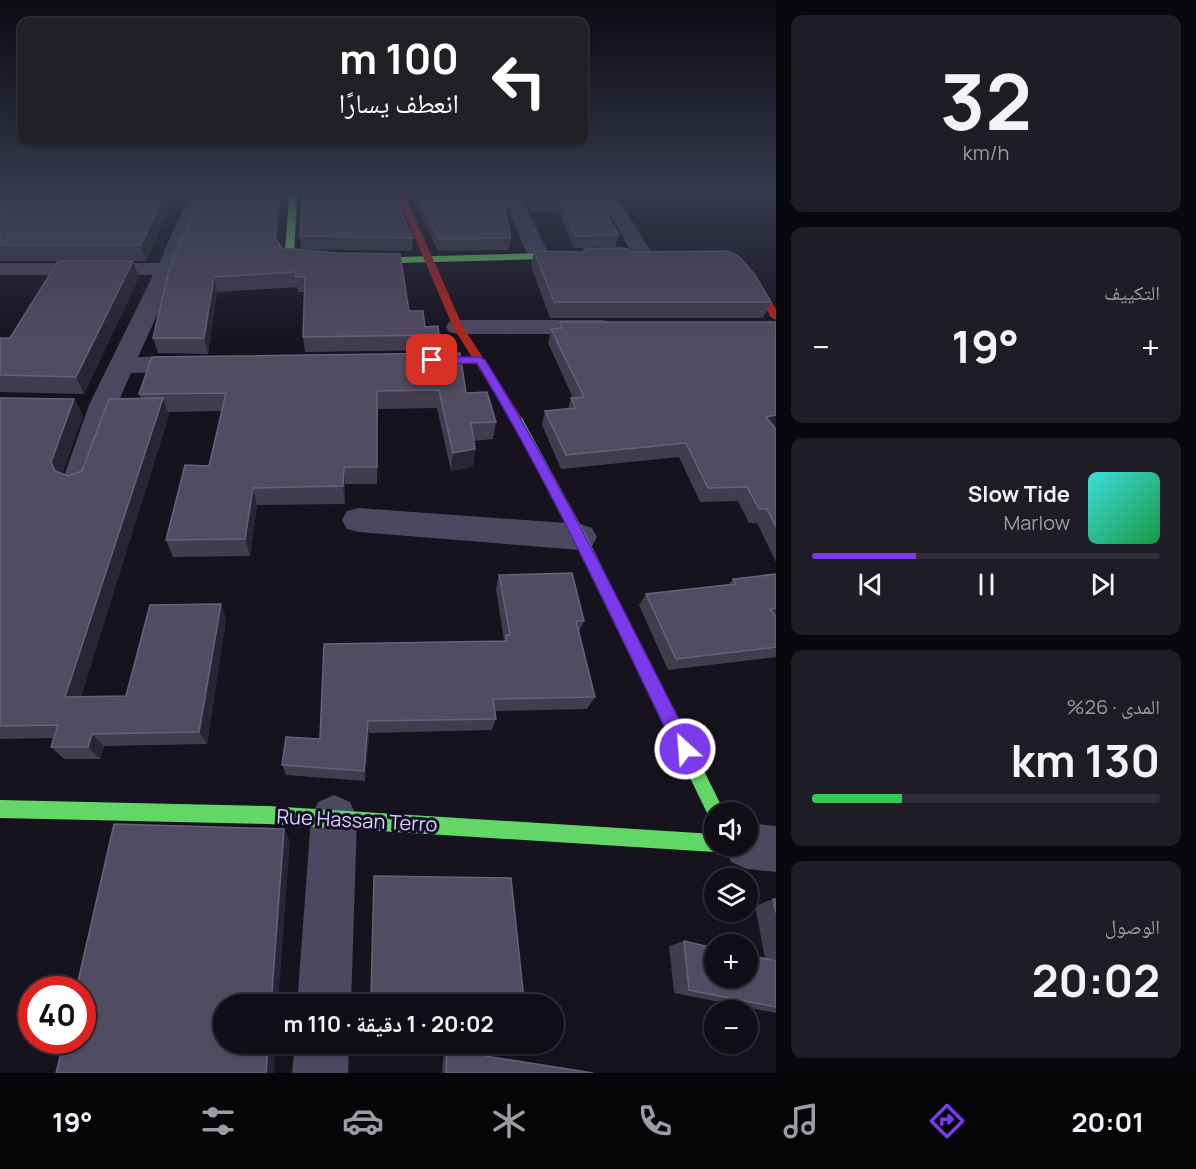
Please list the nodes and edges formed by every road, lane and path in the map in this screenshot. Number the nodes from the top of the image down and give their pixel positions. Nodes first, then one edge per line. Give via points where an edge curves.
1 (179, 241) edge
2 (290, 241) edge
3 (421, 241) edge
4 (532, 241) edge
5 (635, 241) edge
6 (597, 255) edge
7 (643, 255) edge
8 (539, 256) junction
9 (430, 260) junction
10 (729, 260) edge
11 (0, 269) edge
12 (167, 269) junction
13 (776, 316) edge
14 (458, 327) junction
15 (623, 327) edge
16 (217, 364) edge
17 (121, 365) junction
18 (78, 478) edge
19 (358, 520) dead end
20 (580, 537) junction
21 (711, 802) edge
22 (0, 810) edge
23 (333, 818) junction
24 (704, 842) edge
25 (758, 847) edge
26 (776, 849) edge
27 (325, 994) edge
28 (321, 1054) edge
29 (320, 1073) edge

1 - 12 street
2 - 9 street via 291,257
3 - 9 street
4 - 8 street
5 - 7 street
6 - 8 street
8 - 9 street
9 - 14 street
10 - 13 street via 748,269
11 - 12 street
12 - 17 street
14 - 15 street
14 - 20 street via 468,360 512,411
16 - 17 street
17 - 18 street via 92,405
19 - 20 street
20 - 21 street
22 - 23 street, Rue Hassan Terro via 103,808
23 - 24 street, Rue Hassan Terro
23 - 27 street
25 - 26 street
28 - 29 street

